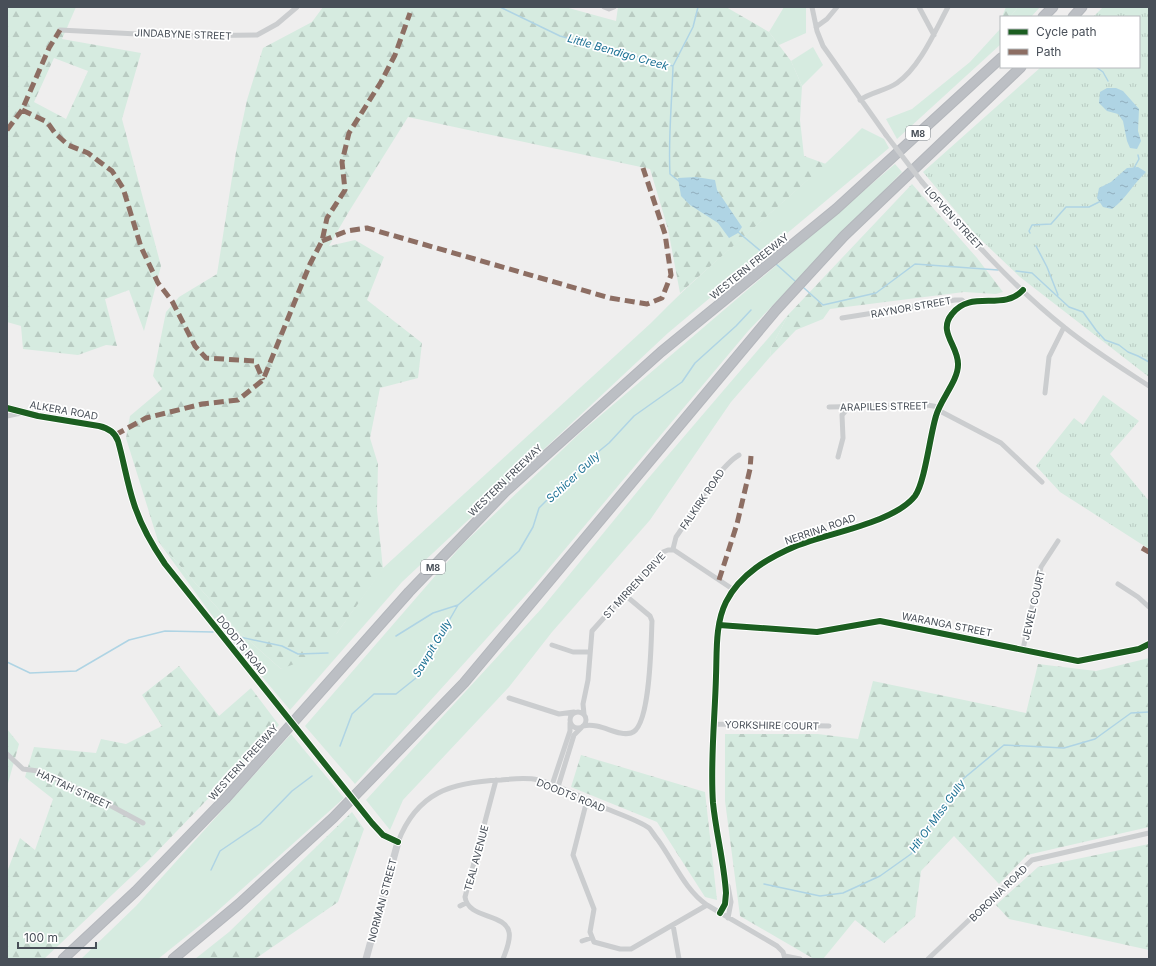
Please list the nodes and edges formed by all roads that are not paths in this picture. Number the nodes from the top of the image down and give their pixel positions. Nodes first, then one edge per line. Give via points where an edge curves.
1 (298, 7) edge
2 (604, 7) edge
3 (614, 7) edge
4 (812, 7) edge
5 (837, 7) edge
6 (919, 7) edge
7 (948, 7) edge
8 (1053, 7) edge
9 (1082, 7) edge
10 (1044, 16) edge
11 (1074, 16) edge
12 (816, 28) junction
13 (60, 30) dead end
14 (934, 35) junction
15 (1000, 59) edge
16 (1020, 68) edge
17 (860, 100) junction
18 (1023, 290) junction
19 (964, 303) junction
20 (842, 318) dead end
21 (1064, 327) junction
22 (1149, 386) edge
23 (1045, 393) dead end
24 (830, 407) dead end
25 (849, 407) junction
26 (7, 408) edge
27 (938, 408) junction
28 (22, 412) junction
29 (7, 416) edge
30 (115, 434) joint
31 (739, 455) dead end
32 (838, 457) dead end
33 (1042, 482) dead end
34 (1058, 542) dead end
35 (673, 550) junction
36 (1118, 584) dead end
37 (734, 590) junction
38 (625, 595) junction
39 (1149, 607) edge
40 (719, 623) junction
41 (1149, 644) edge
42 (552, 646) dead end
43 (1023, 649) junction
44 (590, 652) junction
45 (585, 694) junction
46 (509, 698) dead end
47 (574, 712) junction
48 (559, 714) junction
49 (584, 715) junction
50 (570, 722) junction
51 (714, 724) junction
52 (600, 726) junction
53 (829, 726) dead end
54 (582, 727) junction
55 (7, 754) edge
56 (496, 780) junction
57 (552, 785) junction
58 (558, 787) junction
59 (587, 800) junction
60 (143, 823) dead end
61 (1149, 833) edge
62 (398, 842) junction
63 (724, 866) junction
64 (466, 903) junction
65 (460, 906) dead end
66 (707, 906) junction
67 (720, 913) junction
68 (728, 918) junction
69 (673, 925) junction
70 (591, 938) junction
71 (582, 940) dead end
72 (785, 958) edge
73 (63, 959) edge
74 (173, 959) edge
75 (366, 959) edge
76 (503, 959) edge
77 (679, 959) edge
78 (800, 959) edge
79 (928, 959) edge

1 - 13 street, JINDABYNE STREET via 277,24 257,35 176,36
2 - 3 street
4 - 12 street, LOFVEN STREET
5 - 12 street
6 - 14 street
7 - 14 street
8 - 10 highway
9 - 11 highway
12 - 17 street, LOFVEN STREET via 823,46
14 - 17 street via 903,78 894,85
15 - 73 highway, WESTERN FREEWAY / M8 via 836,209 661,352 505,492 409,592 225,799 136,890
16 - 74 highway, M8 via 844,236 776,310 464,683 333,818 239,904
17 - 18 street, LOFVEN STREET, bridge via 922,182 976,243
18 - 19 street, RAYNOR STREET via 1016,297 1006,301
18 - 21 street, LOFVEN STREET
19 - 20 street, RAYNOR STREET via 962,300 955,300
19 - 27 street, NERRINA ROAD via 947,323 947,333 957,357 958,368
21 - 22 street, LOFVEN STREET
21 - 23 street via 1049,357
24 - 25 street, ARAPILES STREET
25 - 27 street, ARAPILES STREET via 927,405
25 - 32 street via 842,415 843,438
26 - 28 street, ALKERA ROAD
27 - 33 street, ARAPILES STREET via 1001,443
27 - 37 street, NERRINA ROAD via 919,487 908,502 883,518 781,553 752,570
28 - 29 street
28 - 30 street, ALKERA ROAD via 95,425 107,428
30 - 62 street, DOODTS ROAD, bridge via 134,505 158,554 363,811 383,835
31 - 35 street, FALKIRK ROAD via 728,462 721,471 676,538
34 - 43 street, JEWEL COURT via 1041,567
35 - 37 street, ST MIRREN DRIVE
35 - 38 street, ST MIRREN DRIVE via 663,552
36 - 39 street
37 - 40 street, NERRINA ROAD via 724,607
38 - 44 street, ST MIRREN DRIVE via 593,630 590,637
38 - 52 street via 652,620 649,688 640,724 634,732 624,733
40 - 43 street, WARANGA STREET via 817,632 880,621
40 - 51 street, NERRINA ROAD
41 - 43 street, WARANGA STREET via 1139,649 1081,661
42 - 44 street via 573,652
44 - 45 street, ST MIRREN DRIVE
45 - 47 street, ST MIRREN DRIVE
45 - 49 street, ST MIRREN DRIVE
46 - 48 street
47 - 48 street
47 - 49 street
47 - 50 street via 570,716
48 - 50 street
49 - 52 street
49 - 54 street via 586,721
50 - 54 street via 575,728
50 - 57 street via 570,730
51 - 53 street, YORKSHIRE COURT
51 - 63 street, NERRINA ROAD via 713,803
52 - 54 street
54 - 58 street via 574,735
55 - 60 street, HATTAH STREET via 22,769 38,772 78,789
56 - 57 street, DOODTS ROAD via 532,779
56 - 62 street, DOODTS ROAD via 456,786 432,796 410,817
56 - 64 street, TEAL AVENUE via 466,892
57 - 58 street, DOODTS ROAD
58 - 59 street, DOODTS ROAD
59 - 66 street, DOODTS ROAD via 649,828 693,893
59 - 70 street via 574,846 573,863 594,909
61 - 79 street, BORONIA ROAD via 1032,860
62 - 75 street, NORMAN STREET
63 - 67 street, NERRINA ROAD via 726,898
63 - 68 street, NERRINA ROAD via 730,895
64 - 65 street
64 - 76 street, TEAL AVENUE via 472,909 508,927 510,937
66 - 67 street, DOODTS ROAD
66 - 69 street
67 - 68 street, DOODTS ROAD
68 - 72 street, DOODTS ROAD via 777,946
69 - 70 street via 629,949 597,944
69 - 77 street
70 - 71 street
72 - 78 street, DOODTS ROAD

